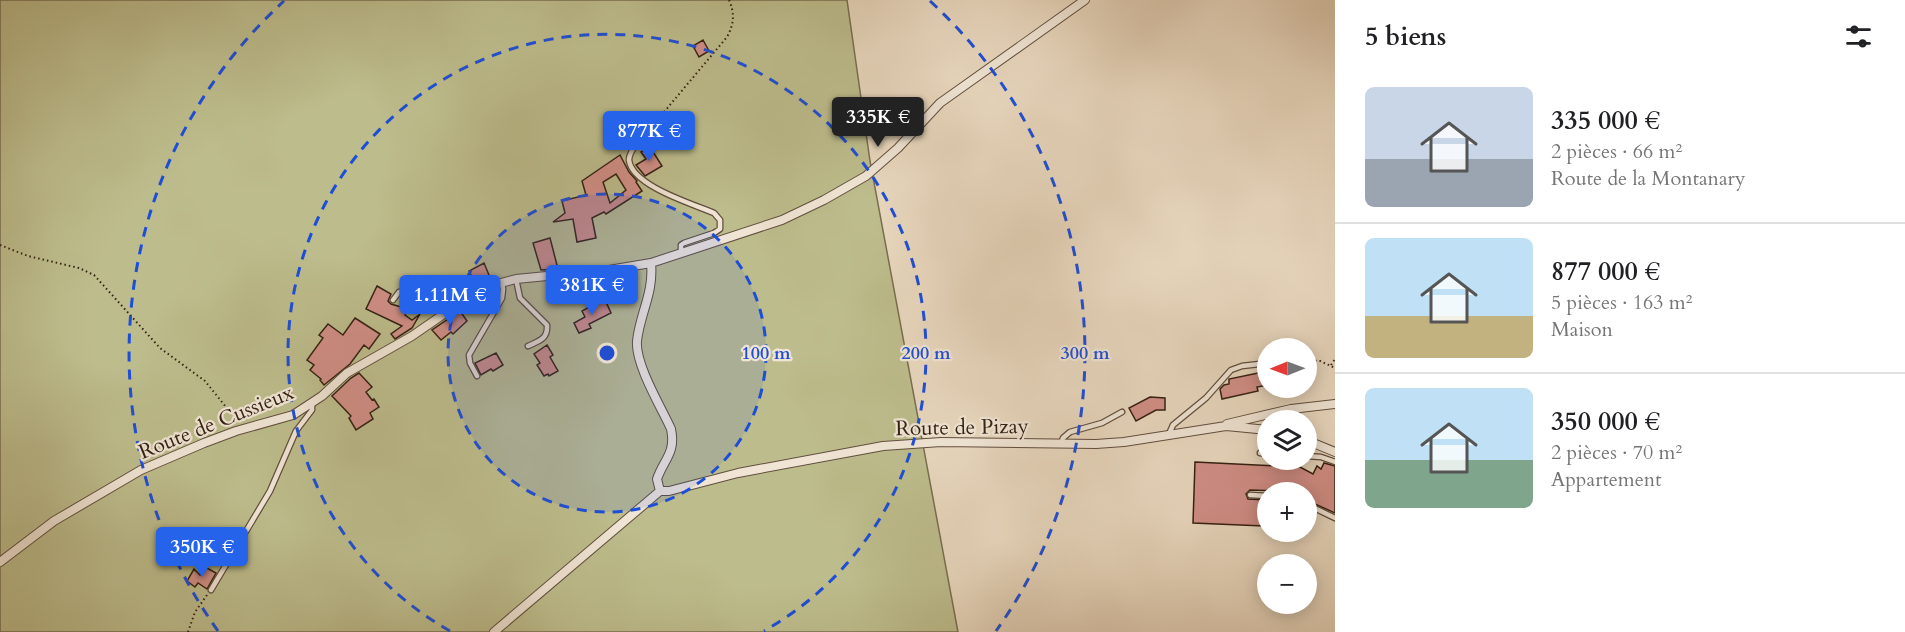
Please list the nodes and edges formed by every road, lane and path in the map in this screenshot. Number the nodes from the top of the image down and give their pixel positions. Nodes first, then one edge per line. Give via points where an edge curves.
1 (729, 0) edge
2 (1085, 0) edge
3 (634, 147) joint
4 (0, 245) edge
5 (681, 253) junction
6 (651, 263) junction
7 (516, 279) junction
8 (502, 283) junction
9 (393, 300) dead end
10 (446, 312) junction
11 (528, 346) dead end
12 (1335, 359) edge
13 (1317, 363) edge
14 (1257, 364) edge
15 (1331, 366) junction
16 (1335, 368) edge
17 (477, 376) dead end
18 (312, 403) junction
19 (1335, 404) edge
20 (1289, 410) edge
21 (1122, 412) dead end
22 (1257, 417) edge
23 (1226, 426) junction
24 (250, 427) junction
25 (1257, 429) edge
26 (1169, 434) junction
27 (1061, 444) junction
28 (1317, 445) edge
29 (1335, 452) edge
30 (1317, 457) edge
31 (1335, 462) edge
32 (660, 491) junction
33 (1250, 495) dead end
34 (1257, 495) edge
35 (1317, 509) edge
36 (1335, 518) edge
37 (0, 562) edge
38 (210, 590) joint
39 (188, 632) edge
40 (494, 632) edge

1 - 3 path via 733,25 727,37
2 - 5 street, Route de Cussieux via 940,103 866,176 782,220
3 - 5 lane via 630,162 644,182 714,213 720,220 720,229 684,243
4 - 24 path via 94,275 160,348 201,377 226,407
5 - 6 street, Route de Cussieux
6 - 7 street, Route de Cussieux
6 - 32 street via 652,284 637,341 640,364 673,438 670,455 657,479
7 - 8 street, Route de Cussieux
7 - 11 lane via 520,298 547,325 544,339
8 - 10 street, Route de Cussieux
8 - 17 lane via 502,298 468,355
9 - 10 lane via 404,291
10 - 18 street, Route de Cussieux via 347,373
12 - 15 path
13 - 15 path
14 - 26 lane via 1231,370 1206,398 1173,425
15 - 16 path
18 - 24 street, Route de Cussieux via 283,419
18 - 38 lane via 312,410 296,431 270,491
19 - 20 street
21 - 27 lane via 1066,435
22 - 23 street
23 - 25 street, Route de Pizay
23 - 26 street, Route de Pizay
24 - 37 street, Route de Cussieux via 204,442 115,484 54,521
26 - 27 street, Route de Pizay via 1124,442
27 - 32 street, Route de Pizay via 941,442 883,446
28 - 29 street
30 - 31 lane
32 - 40 street
33 - 34 lane
35 - 36 lane
38 - 39 path via 195,612

